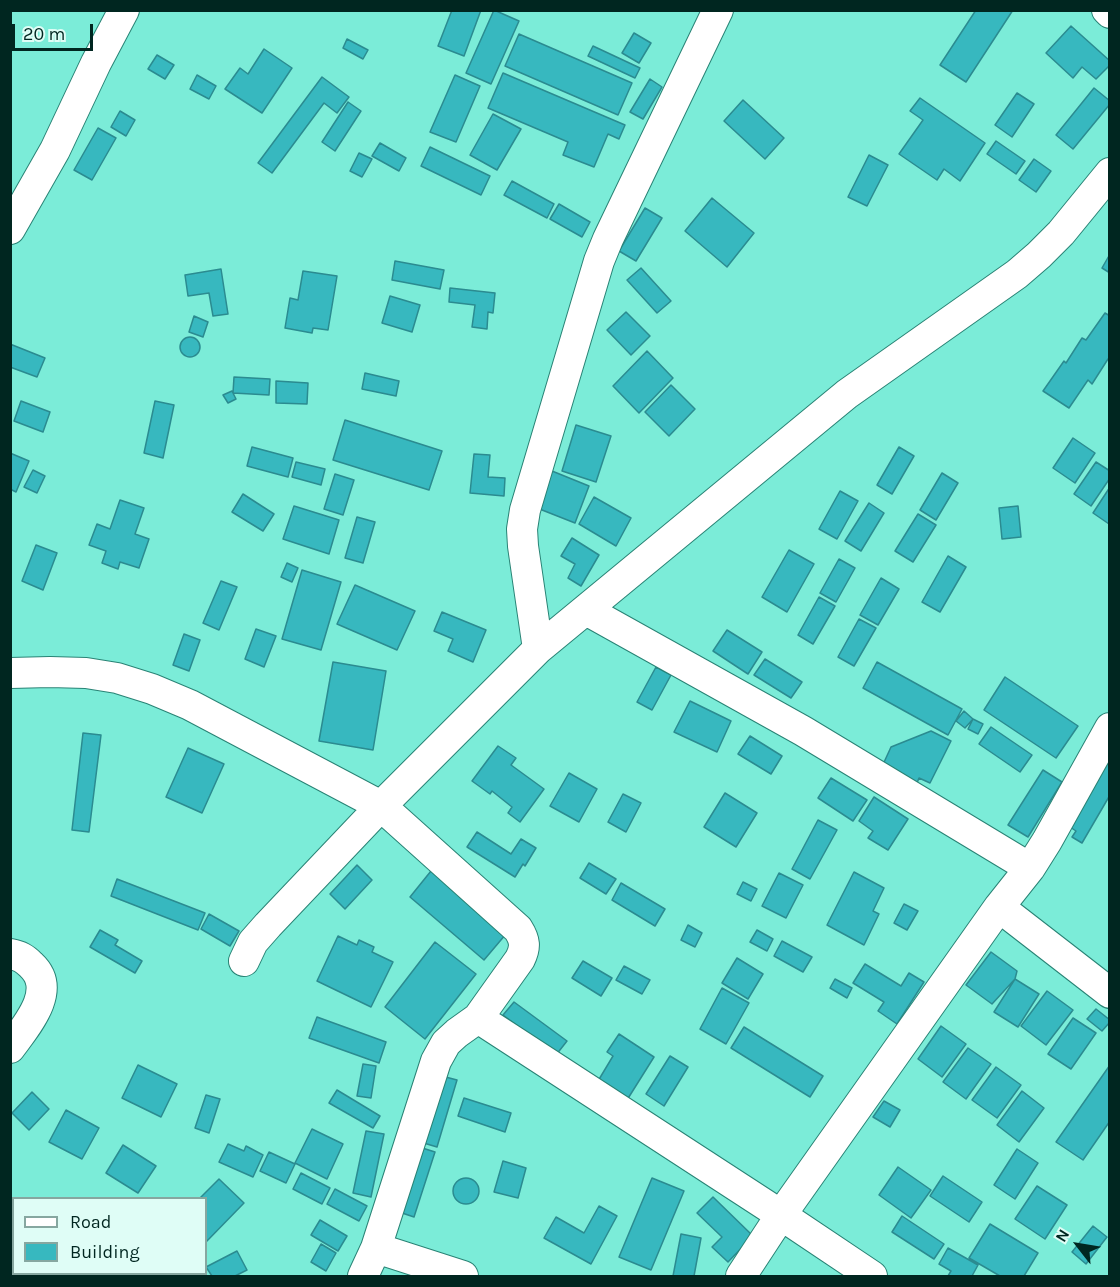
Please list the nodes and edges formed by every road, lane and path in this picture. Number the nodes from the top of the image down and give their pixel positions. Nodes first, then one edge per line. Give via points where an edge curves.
1 (124, 10) edge
2 (718, 10) edge
3 (1110, 173) edge
4 (10, 229) edge
5 (586, 609) junction
6 (538, 650) junction
7 (10, 673) edge
8 (1110, 729) edge
9 (381, 806) junction
10 (1030, 868) junction
11 (999, 907) junction
12 (10, 954) edge
13 (244, 961) dead end
14 (1110, 993) edge
15 (478, 1018) junction
16 (10, 1048) edge
17 (781, 1215) junction
18 (376, 1248) junction
19 (363, 1276) edge
20 (463, 1276) edge
21 (741, 1276) edge
22 (872, 1276) edge

1 - 4 street via 55,150
2 - 6 street via 599,261 525,510 523,546
3 - 5 street via 1061,233 1017,274 846,394
5 - 6 street
5 - 10 street via 803,731
6 - 9 street
7 - 9 street via 86,673 152,689 190,705
8 - 10 street
9 - 13 street via 260,933
9 - 15 street via 524,938 525,949 520,959
10 - 11 street
11 - 14 street
11 - 17 street
12 - 16 street via 22,956 38,971 43,986 37,1011
15 - 17 street
15 - 18 street via 446,1043 436,1060
17 - 21 street
17 - 22 street
18 - 19 street
18 - 20 street

